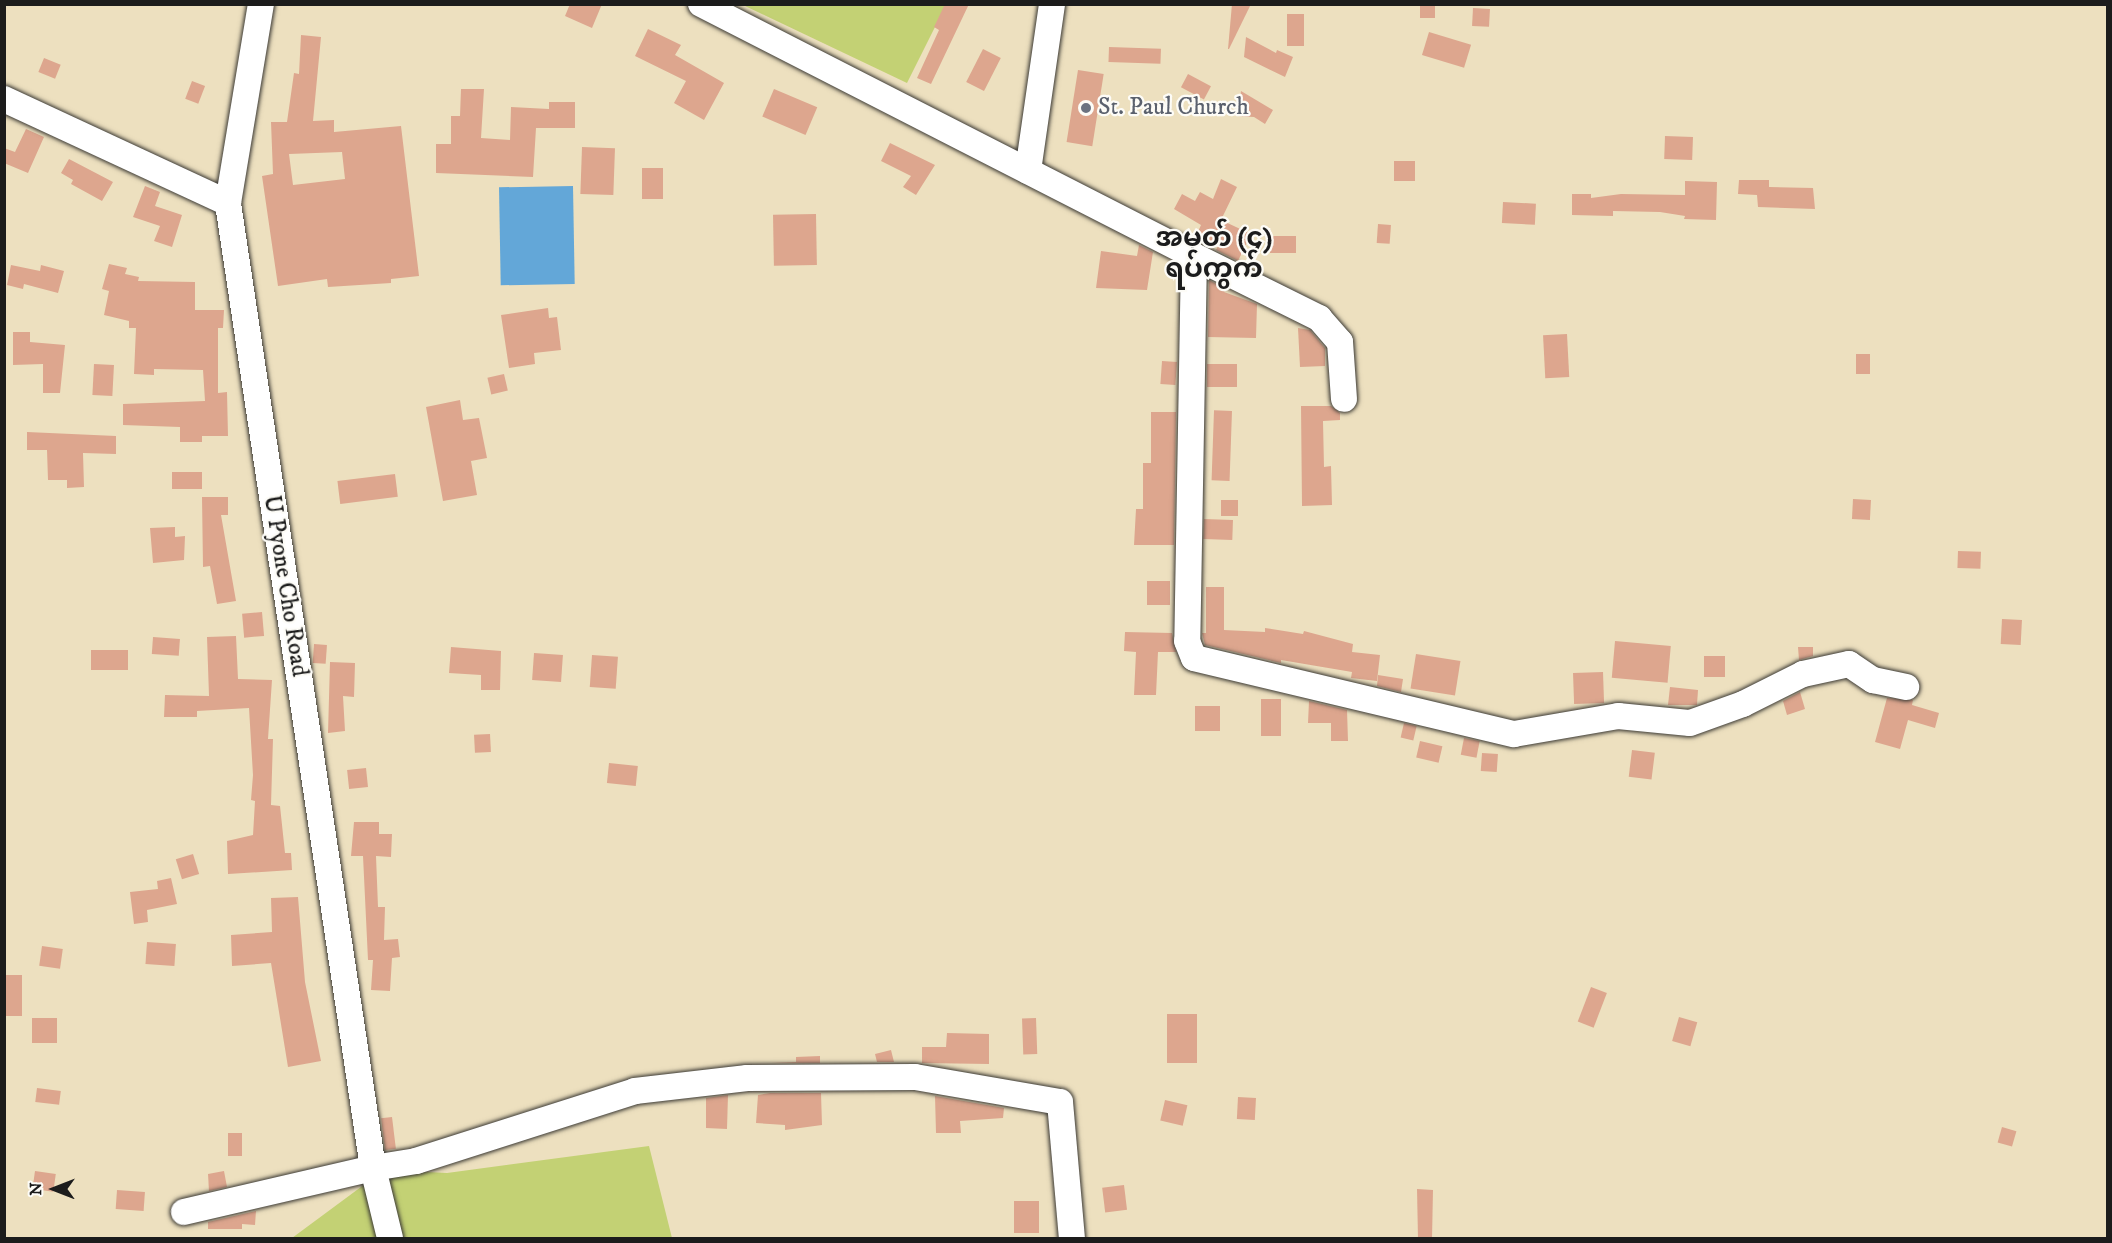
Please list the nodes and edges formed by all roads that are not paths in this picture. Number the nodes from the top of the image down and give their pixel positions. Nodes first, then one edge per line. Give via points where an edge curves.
1 (261, 4) edge
2 (701, 4) edge
3 (1052, 4) edge
4 (4, 99) edge
5 (1028, 171) junction
6 (228, 204) junction
7 (1194, 256) junction
8 (1344, 399) dead end
9 (1906, 687) dead end
10 (373, 1168) junction
11 (184, 1212) dead end
12 (390, 1239) edge
13 (1072, 1239) edge

1 - 6 street, U Pyone Cho Road
2 - 5 street
3 - 5 street
4 - 6 street
5 - 7 street
6 - 10 street, U Pyone Cho Road
7 - 8 street via 1319,318 1340,342
7 - 9 street via 1187,641 1194,658 1514,734 1618,716 1690,723 1743,704 1803,674 1849,664 1873,680
10 - 11 street
10 - 12 street, U Pyone Cho Road
10 - 13 street via 416,1161 635,1091 747,1078 915,1077 1060,1102

